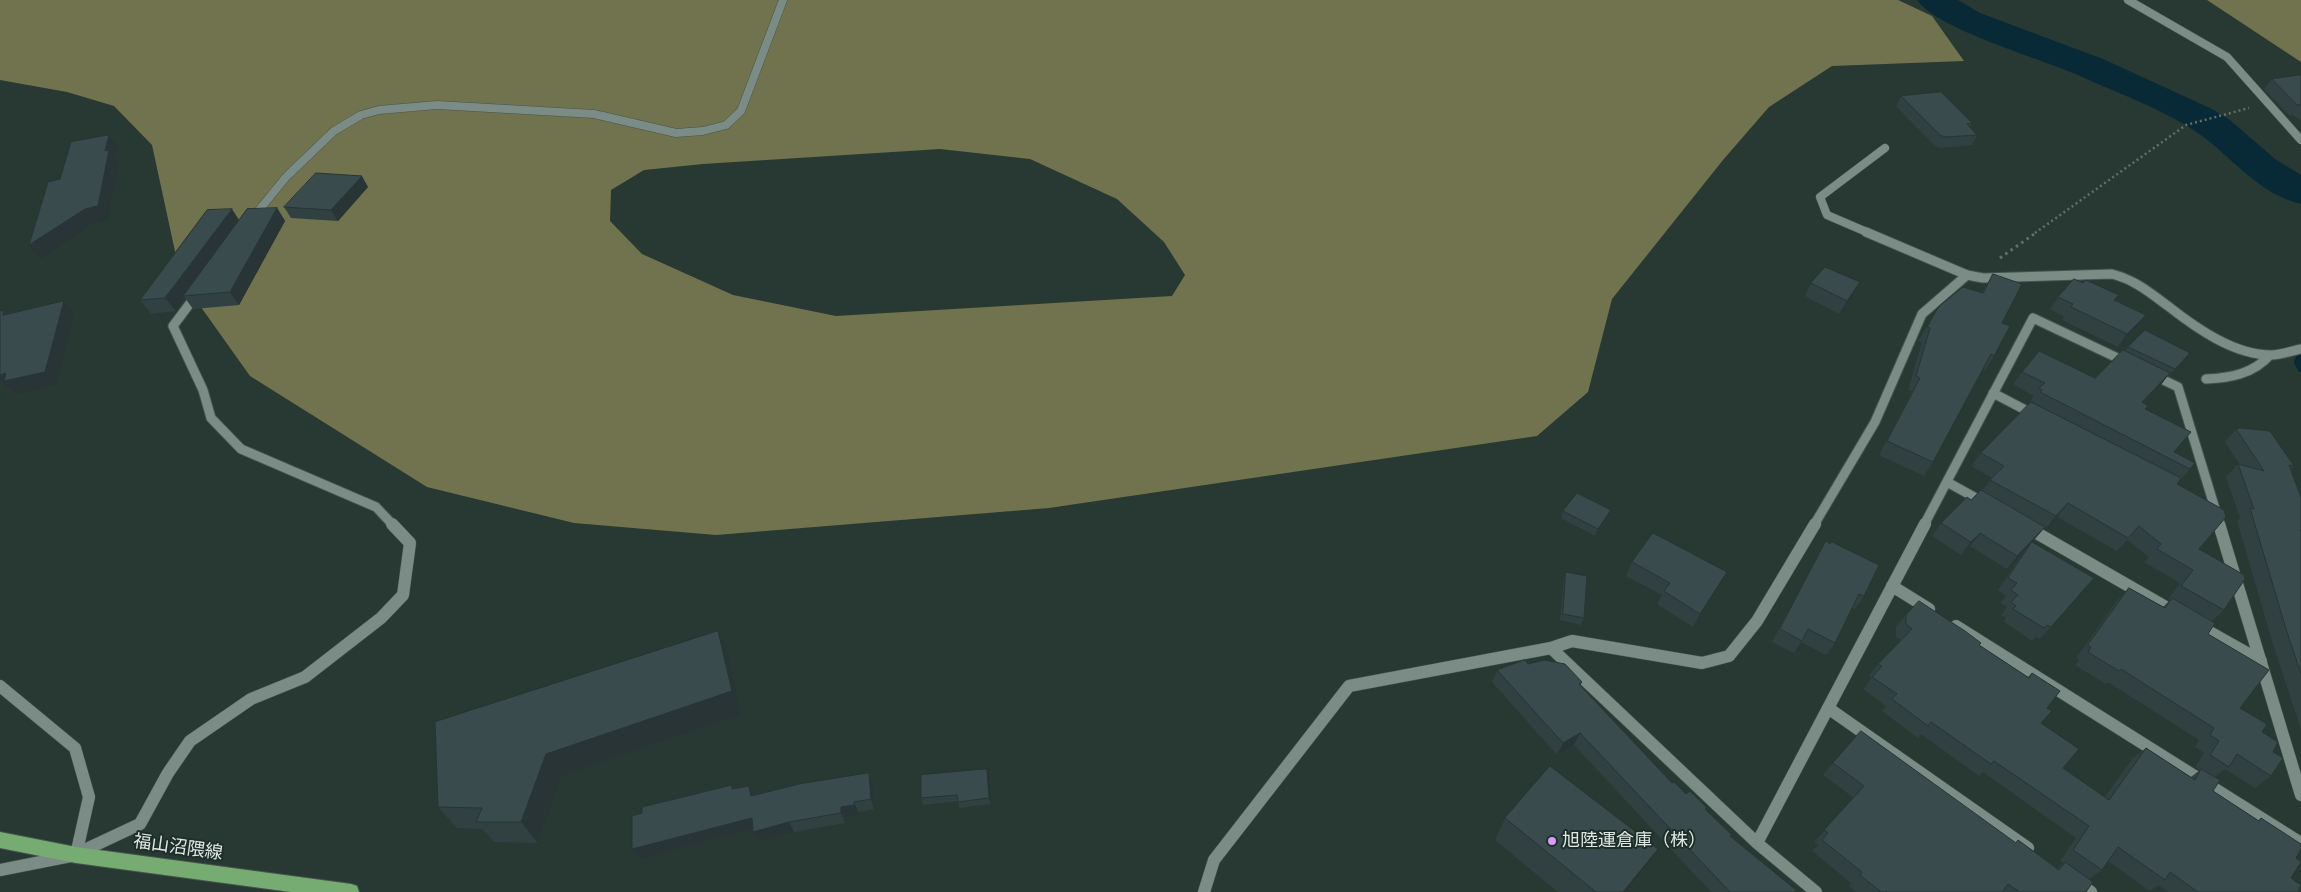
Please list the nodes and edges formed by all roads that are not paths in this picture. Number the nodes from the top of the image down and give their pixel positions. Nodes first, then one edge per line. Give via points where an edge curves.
1 (783, 0) edge
2 (2128, 0) edge
3 (2301, 140) edge
4 (1886, 148) dead end
5 (244, 230) edge
6 (1967, 275) junction
7 (202, 286) edge
8 (2301, 349) edge
9 (2270, 356) junction
10 (2206, 379) dead end
11 (1993, 393) junction
12 (2047, 421) edge
13 (1947, 482) junction
14 (2197, 499) edge
15 (2215, 508) junction
16 (1998, 511) edge
17 (2015, 520) edge
18 (1892, 586) junction
19 (1551, 648) junction
20 (2261, 661) junction
21 (0, 686) edge
22 (1828, 708) junction
23 (2301, 795) edge
24 (0, 840) edge
25 (1757, 843) junction
26 (2301, 843) edge
27 (2035, 853) edge
28 (76, 855) junction
29 (0, 870) edge
30 (2067, 875) edge
31 (351, 892) edge
32 (1204, 892) edge
33 (1816, 892) edge
34 (2091, 892) edge

1 - 5 street via 740,111 726,125 676,134 594,114 437,105 414,105 360,115 338,129 286,176 268,195
2 - 3 street via 2227,57
4 - 6 street via 1820,197 1827,215
6 - 9 street via 1983,278 2112,274 2128,277 2144,284 2173,310 2214,338
6 - 19 street via 1922,314 1875,422 1757,621 1729,656 1702,662 1572,642
7 - 28 street via 173,326 203,390 211,418 241,449 376,507 410,543 403,595 381,618 305,678 251,699 190,741 140,824
8 - 9 street
9 - 10 street via 2262,366 2227,378
11 - 12 street
11 - 13 street
11 - 15 street via 2033,318 2178,387
13 - 16 street
13 - 18 street
14 - 15 street
15 - 20 street
17 - 20 street
18 - 22 street
18 - 26 street
19 - 25 street
19 - 32 street via 1349,686 1214,860
20 - 23 street
21 - 28 street via 75,748 89,797
22 - 25 street
22 - 27 street
24 - 28 main road, 福山沼隈線
25 - 33 street
28 - 29 street
28 - 31 main road, 福山沼隈線
30 - 34 street

